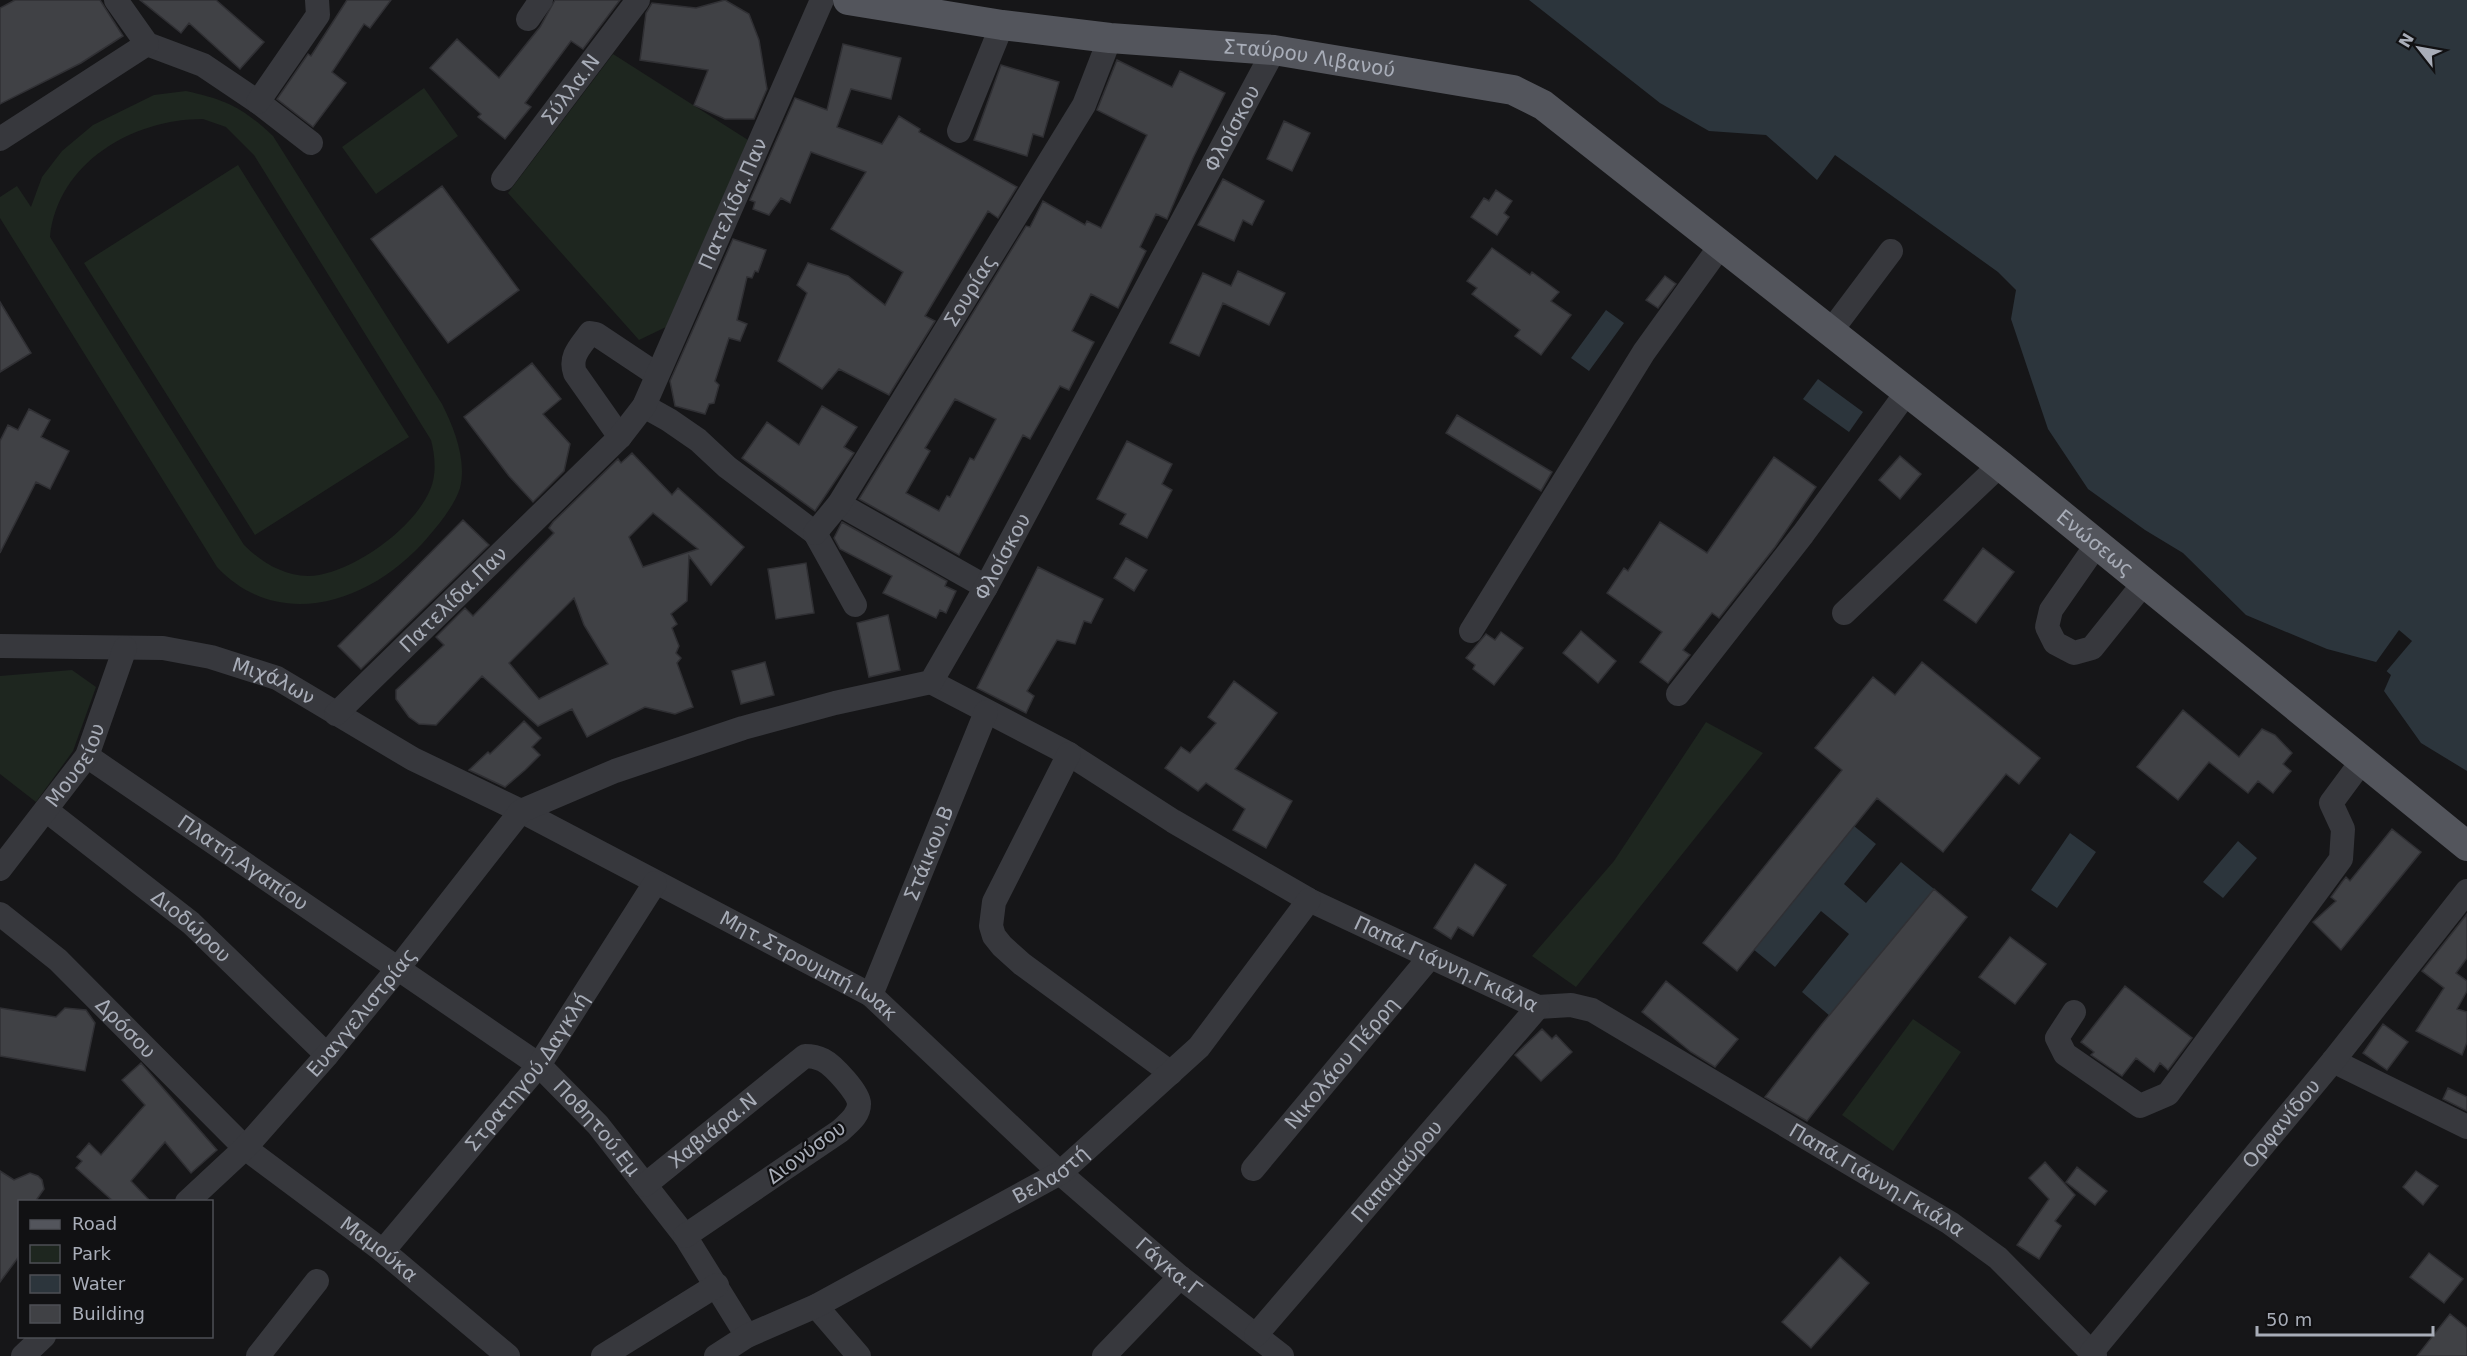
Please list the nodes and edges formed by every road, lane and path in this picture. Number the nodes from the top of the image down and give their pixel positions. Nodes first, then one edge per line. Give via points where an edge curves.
1 (116, 0) edge
2 (317, 0) edge
3 (638, 0) edge
4 (822, 0) edge
5 (848, 0) edge
6 (1002, 26) junction
7 (1110, 38) junction
8 (147, 44) junction
9 (1274, 50) junction
10 (258, 102) junction
11 (959, 131) dead end
12 (0, 140) edge
13 (311, 143) dead end
14 (503, 179) dead end
15 (1721, 244) junction
16 (1891, 251) dead end
17 (1831, 331) junction
18 (656, 374) junction
19 (1907, 392) junction
20 (644, 406) junction
21 (620, 437) junction
22 (2000, 465) junction
23 (839, 504) junction
24 (815, 533) junction
25 (2097, 544) junction
26 (2144, 583) junction
27 (986, 587) junction
28 (855, 605) dead end
29 (1844, 613) dead end
30 (1472, 631) dead end
31 (0, 646) edge
32 (125, 648) junction
33 (931, 682) junction
34 (1678, 694) dead end
35 (986, 712) junction
36 (336, 714) junction
37 (1069, 754) junction
38 (87, 756) junction
39 (2362, 761) junction
40 (46, 810) junction
41 (521, 811) junction
42 (2467, 846) edge
43 (0, 869) edge
44 (655, 883) junction
45 (2467, 891) edge
46 (1309, 900) junction
47 (0, 914) edge
48 (1430, 957) junction
49 (399, 968) junction
50 (871, 995) junction
51 (1538, 1007) junction
52 (2074, 1012) dead end
53 (327, 1054) junction
54 (2333, 1061) junction
55 (538, 1065) junction
56 (1171, 1072) junction
57 (781, 1076) joint
58 (2467, 1127) edge
59 (245, 1148) junction
60 (1253, 1168) dead end
61 (1060, 1173) junction
62 (645, 1185) junction
63 (189, 1200) edge
64 (685, 1236) junction
65 (383, 1251) junction
66 (1180, 1277) junction
67 (317, 1281) dead end
68 (717, 1285) junction
69 (816, 1306) junction
70 (1257, 1335) junction
71 (747, 1336) junction
72 (42, 1338) edge
73 (2093, 1355) edge
74 (23, 1356) edge
75 (258, 1356) edge
76 (508, 1356) edge
77 (603, 1356) edge
78 (716, 1356) edge
79 (859, 1356) edge
80 (1104, 1356) edge
81 (1282, 1356) edge

1 - 8 street
2 - 10 street via 318,15
3 - 14 street, Σύλλα.Ν
4 - 18 street, Πατελίδα.Παν
5 - 6 main road, Σταύρου Λιβανού
6 - 7 main road, Σταύρου Λιβανού
6 - 11 street
7 - 9 main road, Σταύρου Λιβανού
7 - 23 street, Σουρίας via 1084,105
8 - 10 street via 203,65
8 - 12 street
9 - 15 main road, Σταύρου Λιβανού via 1513,90 1543,105
9 - 27 street, Φλοίσκου
10 - 13 street
15 - 17 main road, Ενώσεως
15 - 30 street via 1644,352
16 - 17 street
17 - 19 main road, Ενώσεως
18 - 20 street, Πατελίδα.Παν
18 - 21 street via 596,334 590,333 574,354 575,373
19 - 22 main road, Ενώσεως
19 - 34 street
20 - 21 street, Πατελίδα.Παν
20 - 24 street via 698,440 727,467
21 - 36 street, Πατελίδα.Παν
22 - 25 main road, Ενώσεως
22 - 29 street
23 - 24 street, Σουρίας
23 - 27 street
24 - 28 street
25 - 26 main road, Ενώσεως
25 - 26 street via 2050,610 2047,627 2055,643 2074,653 2092,648
26 - 39 main road, Ενώσεως
27 - 33 street, Φλοίσκου
31 - 32 street, Μιχάλων
32 - 36 street, Μιχάλων via 189,652 247,668 278,678
32 - 38 street, Μουσείου
33 - 35 street, Παπά.Γιάννη.Γκιάλα
33 - 41 street via 743,728 615,771
35 - 37 street, Παπά.Γιάννη.Γκιάλα
35 - 50 street, Στάικου.Β
36 - 41 street, Μιχάλων via 413,759
37 - 46 street, Παπά.Γιάννη.Γκιάλα via 1173,821
37 - 56 street via 994,902 994,936 1022,964
38 - 40 street, Μουσείου
38 - 49 street, Πλατή.Αγαπίου
39 - 42 main road, Ενώσεως
39 - 52 street via 2331,803 2343,828 2342,859 2168,1094 2140,1106 2066,1054 2057,1038
40 - 43 street, Μουσείου
40 - 53 street, Διοδώρου via 191,924
41 - 44 street, Μητ.Στρουμπή.Ιωακ
41 - 49 street, Ευαγγελιστρίας
44 - 50 street, Μητ.Στρουμπή.Ιωακ
44 - 55 street, Στρατηγού.Δαγκλή
45 - 54 street, Ορφανίδου
46 - 48 street, Παπά.Γιάννη.Γκιάλα
46 - 56 street, Βελαστή via 1199,1047
47 - 59 street, Δρόσου via 57,960
48 - 51 street, Παπά.Γιάννη.Γκιάλα
48 - 60 street, Νικολάου Πέρρη
49 - 53 street, Ευαγγελιστρίας
49 - 55 street, Ποθητού.Εμ
50 - 61 street, Μητ.Στρουμπή.Ιωακ
51 - 70 street, Παπαμαύρου
51 - 73 street, Παπά.Γιάννη.Γκιάλα via 1571,1005 1592,1010 1950,1223 1998,1258
53 - 59 street, Ευαγγελιστρίας
54 - 58 street
54 - 73 street, Ορφανίδου
55 - 62 street, Ποθητού.Εμ via 598,1125
55 - 65 street, Στρατηγού.Δαγκλή
56 - 61 street, Βελαστή
57 - 62 street, Χαβιάρα.Ν
57 - 64 street, Διονύσου via 805,1056 823,1060 859,1097 855,1116 814,1149
59 - 63 street, Ευαγγελιστρίας
59 - 65 street, Μαμούκα
61 - 66 street, Γάγκα.Γ
61 - 69 street, Βελαστή
62 - 64 street, Ποθητού.Εμ
64 - 68 street, Ποθητού.Εμ
65 - 76 street, Μαμούκα
66 - 70 street, Γάγκα.Γ
66 - 80 street
67 - 75 street
68 - 71 street, Ποθητού.Εμ
68 - 77 street
69 - 71 street, Βελαστή
69 - 79 street
70 - 81 street, Γάγκα.Γ
71 - 78 street, Βελαστή
72 - 74 street

